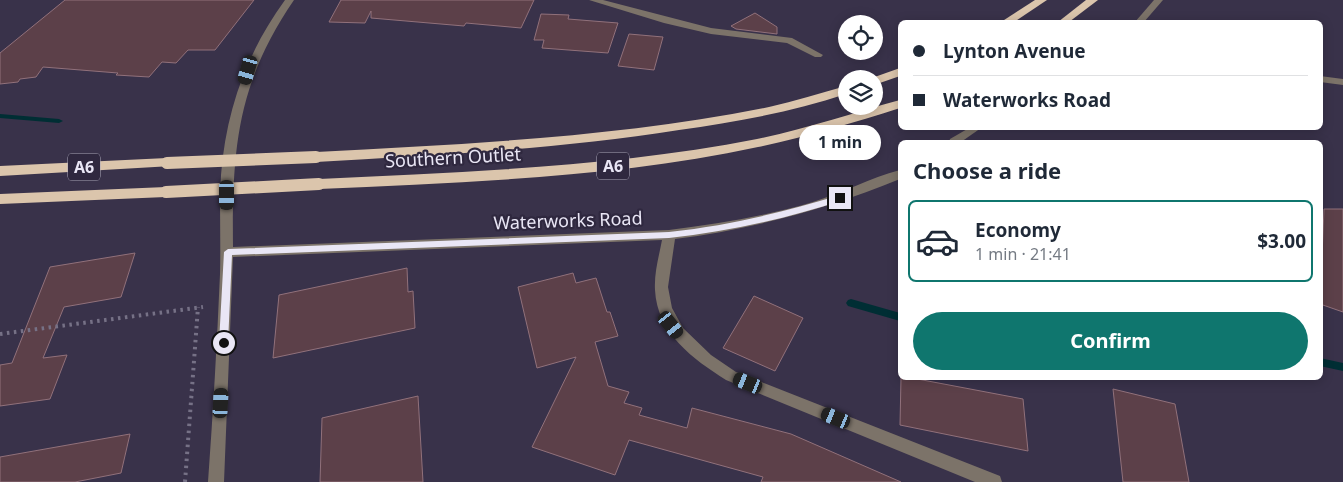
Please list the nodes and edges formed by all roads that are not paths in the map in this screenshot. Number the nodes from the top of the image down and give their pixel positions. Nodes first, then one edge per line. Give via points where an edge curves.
1 (290, 0) edge
2 (593, 0) edge
3 (1042, 0) edge
4 (1093, 0) edge
5 (1159, 0) edge
6 (1010, 20) edge
7 (1066, 20) edge
8 (1141, 20) edge
9 (818, 55) dead end
10 (898, 73) edge
11 (883, 78) edge
12 (1323, 79) edge
13 (1343, 82) edge
14 (838, 92) edge
15 (898, 105) edge
16 (973, 130) edge
17 (957, 140) edge
18 (0, 171) edge
19 (898, 175) edge
20 (0, 199) edge
21 (669, 235) junction
22 (228, 252) junction
23 (216, 482) edge
24 (994, 482) edge

1 - 22 street via 273,22 248,70 239,103 227,176
2 - 9 street via 711,30 789,40
3 - 6 highway
4 - 7 highway
5 - 8 street
10 - 11 highway
12 - 13 street
14 - 18 highway, Southern Outlet / A6, bridge via 746,116 611,137 316,157
15 - 20 highway, Southern Outlet / A6, bridge via 841,123 755,144 617,166 552,172
16 - 17 street
19 - 21 street, Waterworks Road via 804,210 718,229
21 - 22 street, Waterworks Road
21 - 24 street via 662,291 671,325 692,351 730,376
22 - 23 street

